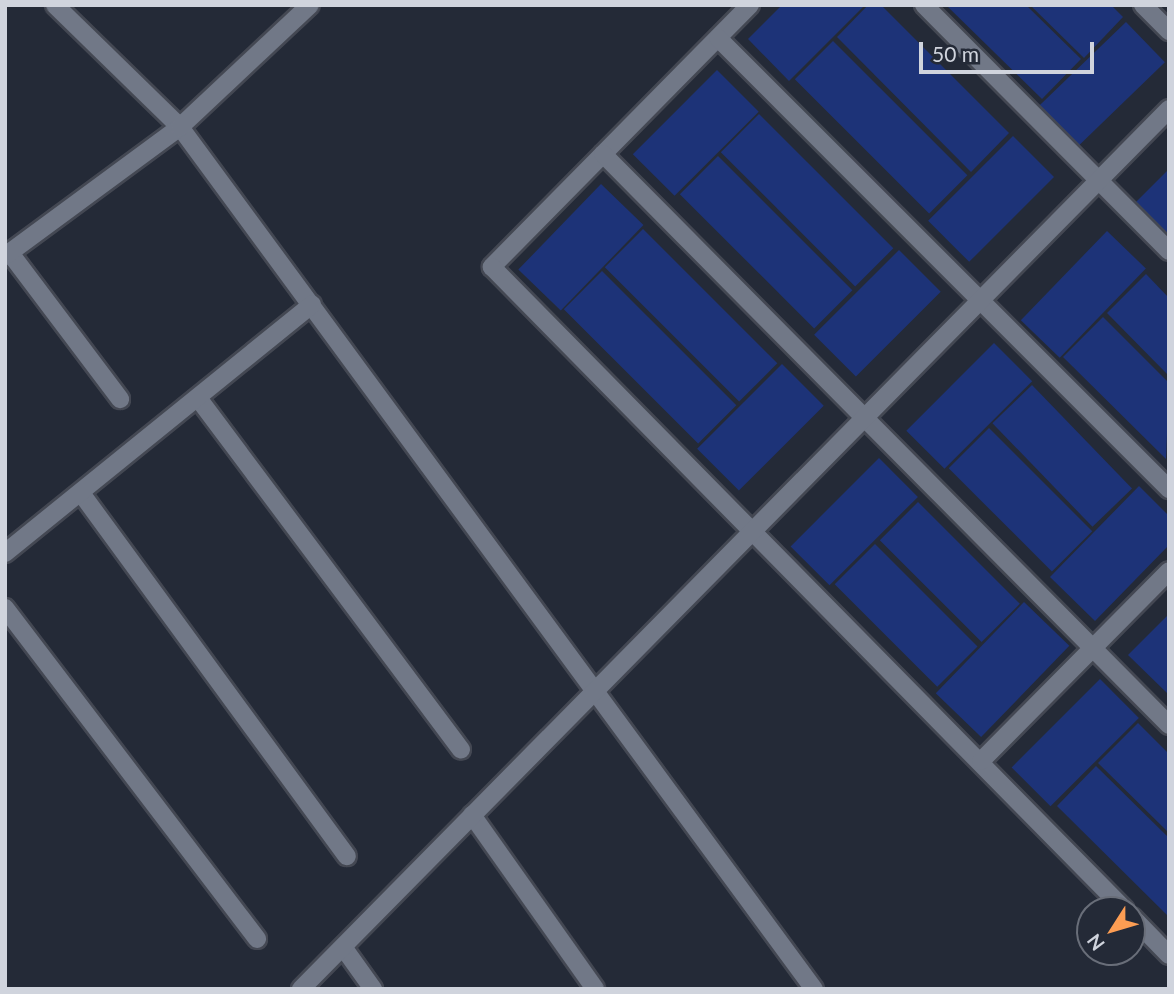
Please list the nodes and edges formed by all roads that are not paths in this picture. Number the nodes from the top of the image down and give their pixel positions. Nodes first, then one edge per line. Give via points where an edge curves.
1 (55, 5) edge
2 (310, 5) edge
3 (750, 5) edge
4 (924, 5) edge
5 (1143, 5) edge
6 (1169, 31) edge
7 (718, 38) junction
8 (1169, 109) edge
9 (180, 127) junction
10 (603, 154) junction
11 (1099, 180) junction
12 (1169, 251) edge
13 (8, 255) edge
14 (980, 300) junction
15 (313, 304) junction
16 (198, 398) junction
17 (120, 399) dead end
18 (864, 417) junction
19 (1169, 489) edge
20 (81, 493) junction
21 (757, 530) junction
22 (5, 553) edge
23 (1169, 571) edge
24 (5, 608) edge
25 (1092, 648) junction
26 (596, 688) junction
27 (1169, 725) edge
28 (461, 749) dead end
29 (981, 761) junction
30 (472, 815) junction
31 (347, 856) dead end
32 (1111, 896) edge
33 (1146, 931) edge
34 (257, 939) dead end
35 (343, 947) junction
36 (1169, 955) edge
37 (301, 989) edge
38 (373, 989) edge
39 (595, 989) edge
40 (814, 989) edge

1 - 9 street
2 - 9 street
3 - 7 street
4 - 11 street
5 - 6 street
7 - 10 street
7 - 14 street
8 - 11 street
9 - 13 street
9 - 15 street
10 - 18 street
10 - 21 street via 492,267
11 - 12 street
11 - 14 street
13 - 17 street
14 - 18 street
14 - 19 street
15 - 16 street
15 - 26 street
16 - 20 street
16 - 28 street
18 - 21 street
18 - 25 street
20 - 22 street
20 - 31 street
21 - 26 street
21 - 29 street
23 - 25 street
24 - 34 street
25 - 27 street
25 - 29 street
26 - 30 street
26 - 40 street
29 - 32 street
30 - 35 street
30 - 39 street
33 - 36 street
35 - 37 street
35 - 38 street

